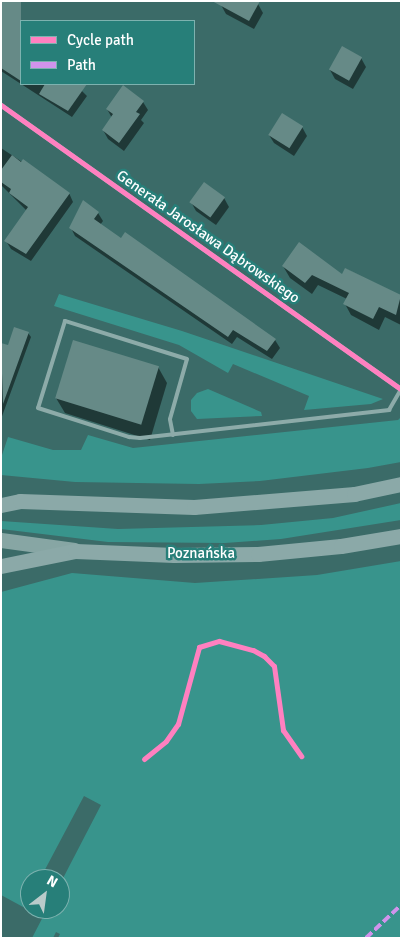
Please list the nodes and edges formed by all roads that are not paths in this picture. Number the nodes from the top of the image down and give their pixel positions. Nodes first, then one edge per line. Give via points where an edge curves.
1 (1, 105) edge
2 (401, 389) edge
3 (173, 435) junction
4 (401, 484) edge
5 (1, 498) edge
6 (20, 501) junction
7 (1, 505) edge
8 (401, 536) edge
9 (1, 540) edge
10 (75, 551) junction
11 (1, 566) edge

1 - 2 street, Generała Jarosława Dąbrowskiego
2 - 3 lane via 389,410
3 - 3 lane via 128,437 38,408 65,320 187,359 170,418
4 - 6 main road via 354,494 194,507
5 - 6 main road
6 - 7 main road
8 - 10 main road, Poznańska via 258,554
9 - 10 main road, Poznańska
10 - 11 main road

